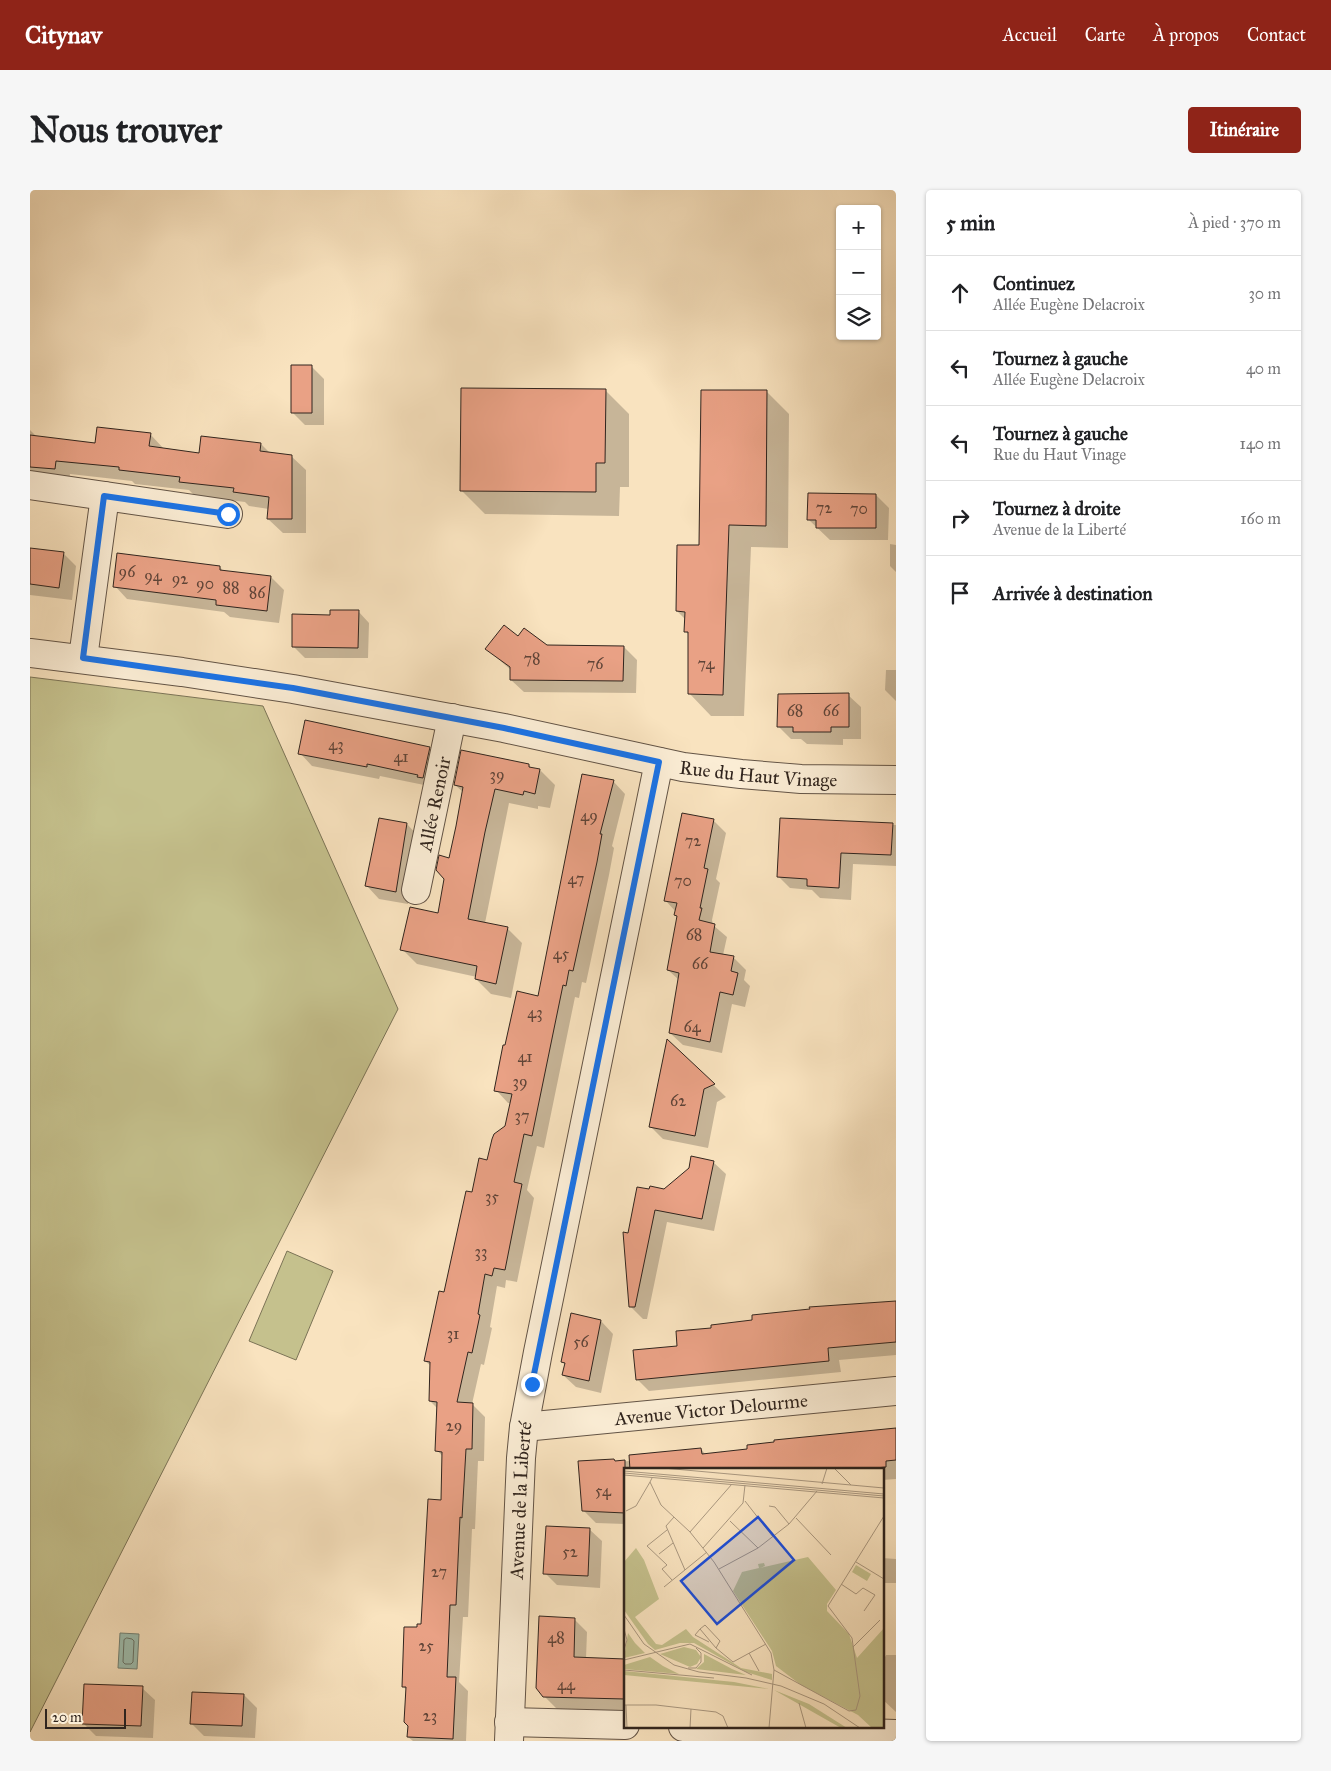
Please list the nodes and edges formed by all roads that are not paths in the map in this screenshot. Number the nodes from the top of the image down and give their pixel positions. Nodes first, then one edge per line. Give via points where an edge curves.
1 (30, 485) edge
2 (104, 496) junction
3 (228, 514) dead end
4 (30, 653) edge
5 (83, 658) junction
6 (452, 718) junction
7 (659, 762) junction
8 (896, 780) edge
9 (416, 890) dead end
10 (896, 1391) edge
11 (524, 1428) junction
12 (624, 1725) edge
13 (713, 1728) edge
14 (509, 1732) edge
15 (896, 1734) edge

1 - 2 street
2 - 3 street
2 - 5 street
4 - 5 street, Rue du Haut Vinage
5 - 6 street, Rue du Haut Vinage via 276,686
6 - 7 street, Rue du Haut Vinage
6 - 9 street, Allée Renoir
7 - 8 street, Rue du Haut Vinage via 791,778
7 - 11 street, Avenue de la Liberté
10 - 11 street, Avenue Victor Delourme
11 - 14 street, Avenue de la Liberté
12 - 14 street
13 - 15 street

